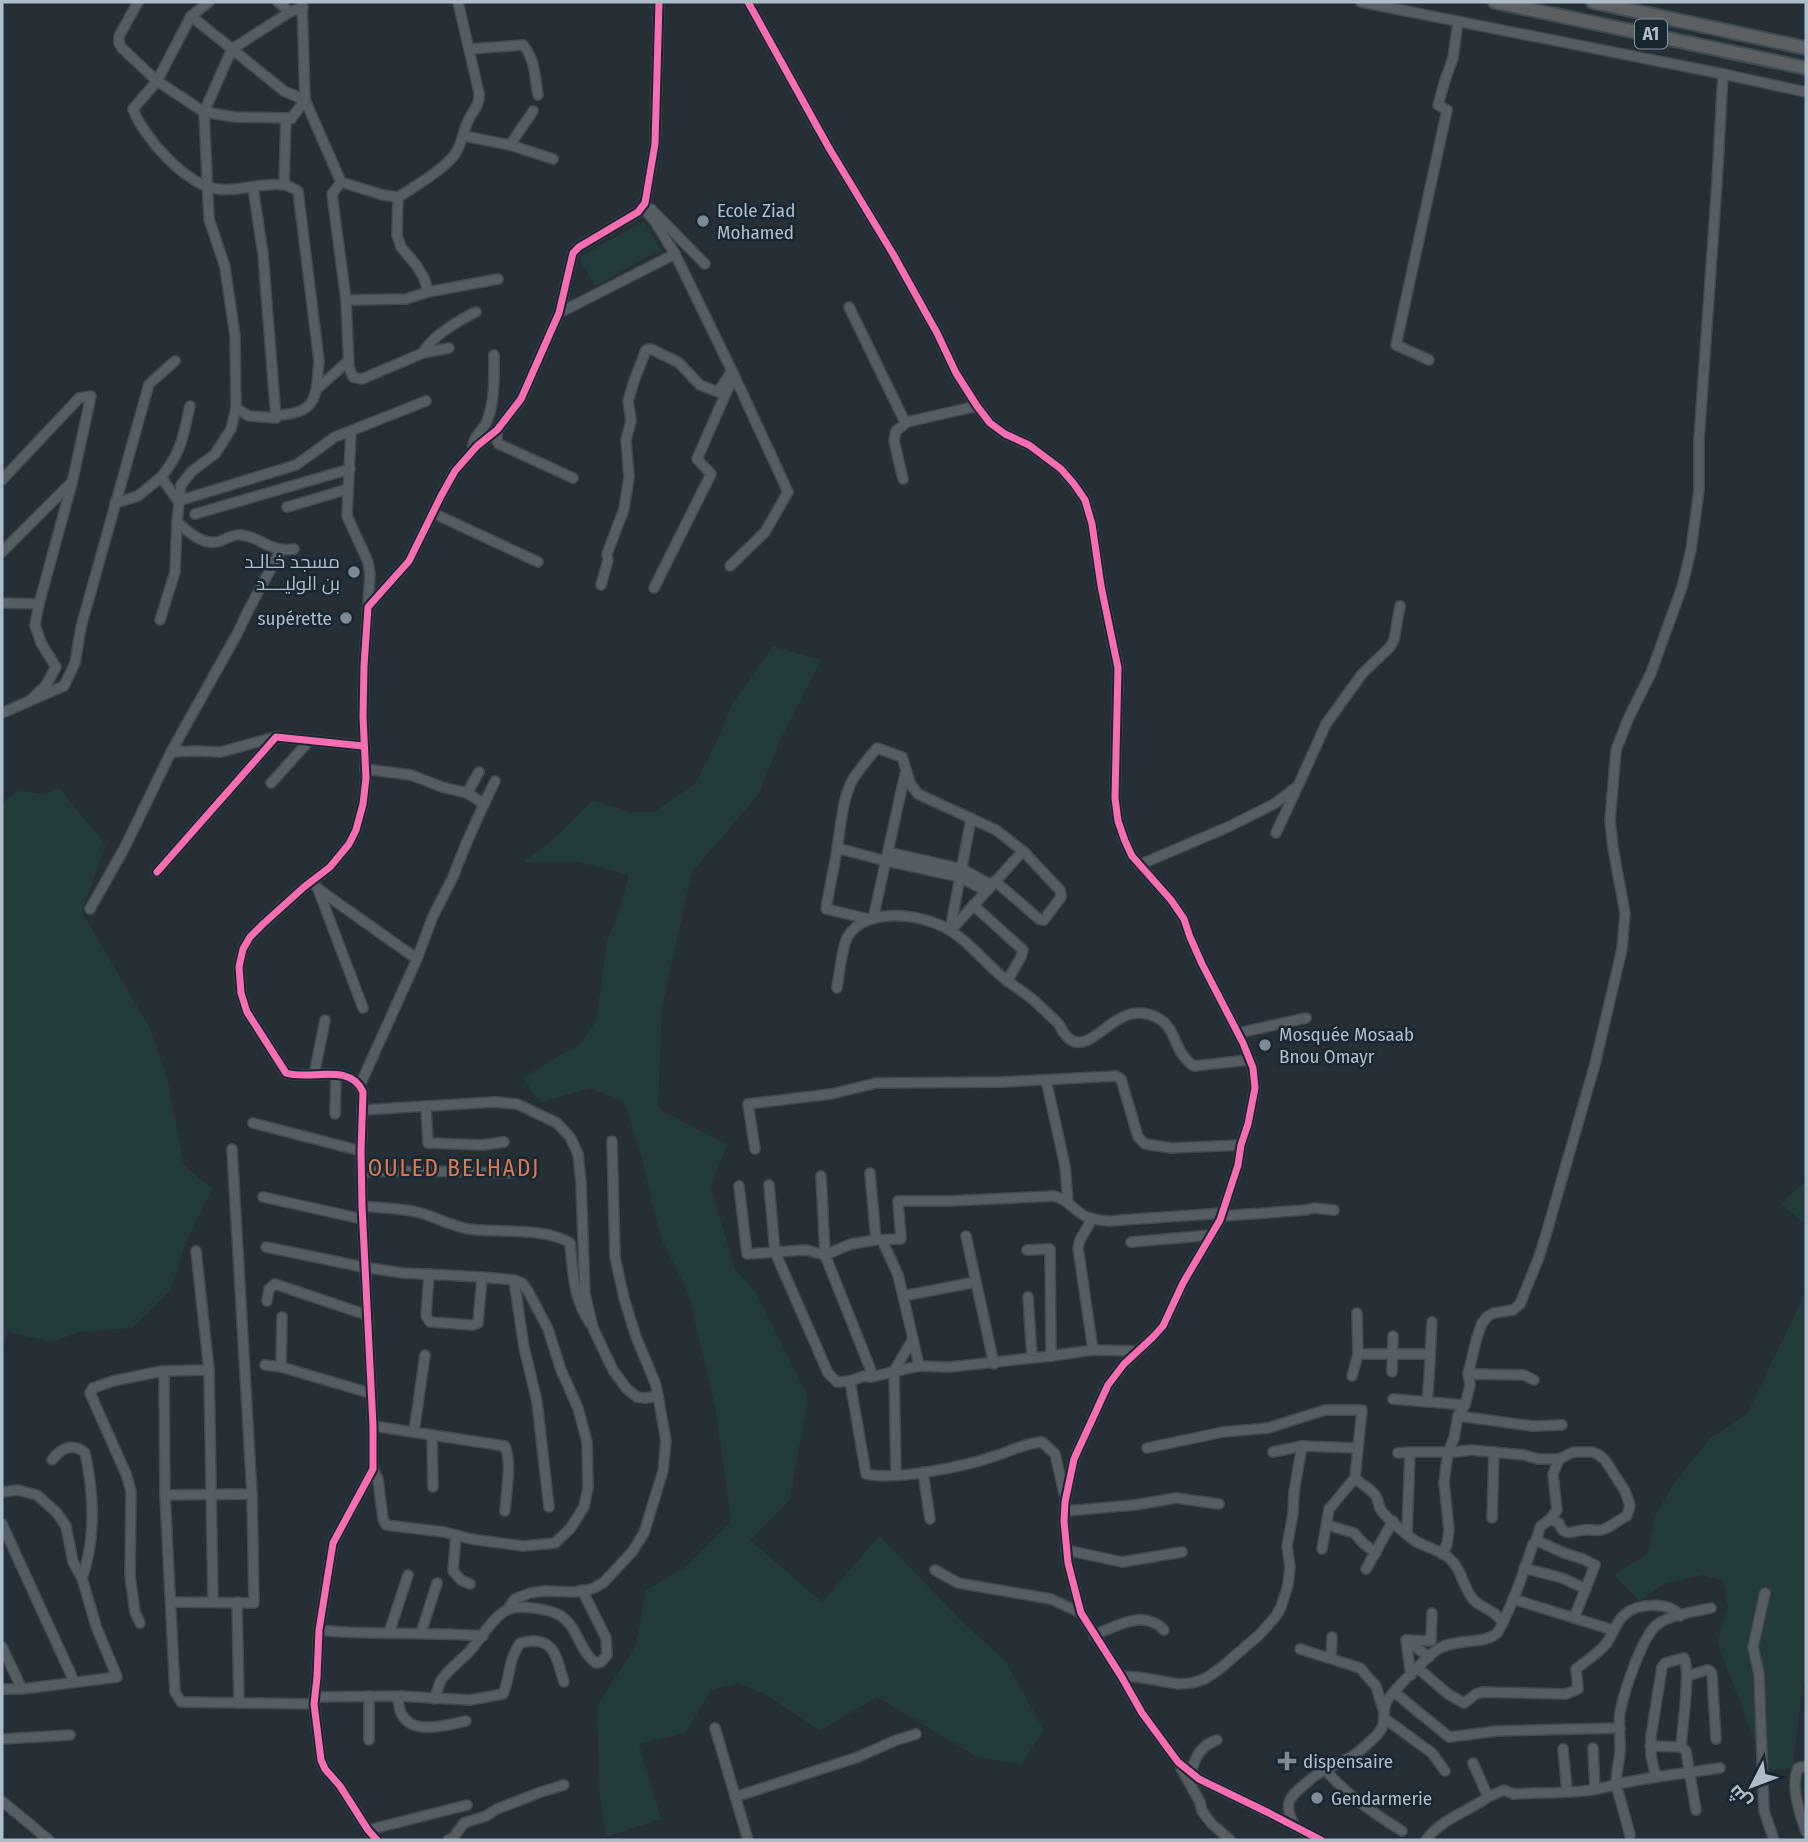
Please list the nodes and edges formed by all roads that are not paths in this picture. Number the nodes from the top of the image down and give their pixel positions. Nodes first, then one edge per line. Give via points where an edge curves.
1 (138, 2) edge
2 (209, 2) edge
3 (278, 2) edge
4 (458, 2) edge
5 (659, 2) edge
6 (748, 2) edge
7 (1361, 2) edge
8 (1495, 2) edge
9 (1593, 2) edge
10 (302, 5) edge
11 (290, 12) junction
12 (191, 16) junction
13 (1458, 22) junction
14 (232, 48) junction
15 (1806, 48) edge
16 (469, 49) junction
17 (1806, 68) edge
18 (1723, 74) junction
19 (157, 82) junction
20 (1806, 92) edge
21 (538, 95) dead end
22 (305, 100) junction
23 (533, 111) dead end
24 (204, 112) junction
25 (286, 118) junction
26 (464, 136) junction
27 (510, 145) junction
28 (553, 159) dead end
29 (341, 182) junction
30 (284, 184) junction
31 (207, 187) junction
32 (253, 187) junction
33 (398, 197) junction
34 (644, 205) junction
35 (675, 254) junction
36 (705, 264) dead end
37 (498, 279) dead end
38 (428, 292) junction
39 (346, 300) junction
40 (849, 307) dead end
41 (477, 312) dead end
42 (559, 313) junction
43 (449, 348) dead end
44 (423, 353) junction
45 (494, 355) dead end
46 (1429, 360) dead end
47 (175, 361) dead end
48 (348, 361) junction
49 (733, 373) junction
50 (317, 389) junction
51 (426, 401) dead end
52 (190, 406) dead end
53 (977, 406) junction
54 (236, 408) junction
55 (276, 415) junction
56 (907, 422) junction
57 (497, 430) junction
58 (351, 431) junction
59 (473, 451) junction
60 (350, 469) junction
61 (161, 477) junction
62 (573, 478) dead end
63 (903, 479) dead end
64 (2, 480) edge
65 (72, 483) junction
66 (348, 489) junction
67 (178, 501) junction
68 (115, 503) junction
69 (287, 506) dead end
70 (433, 513) junction
71 (195, 514) dead end
72 (177, 522) junction
73 (294, 549) dead end
74 (281, 550) junction
75 (2, 552) edge
76 (538, 562) dead end
77 (730, 566) dead end
78 (601, 585) dead end
79 (654, 588) dead end
80 (2, 603) edge
81 (39, 604) junction
82 (1400, 606) dead end
83 (368, 607) junction
84 (160, 620) dead end
85 (32, 699) junction
86 (2, 713) edge
87 (276, 737) junction
88 (309, 741) junction
89 (363, 746) junction
90 (171, 752) junction
91 (365, 769) junction
92 (480, 772) dead end
93 (906, 772) junction
94 (495, 780) dead end
95 (271, 783) dead end
96 (1298, 786) junction
97 (467, 793) junction
98 (484, 804) junction
99 (971, 819) junction
100 (1276, 833) dead end
101 (837, 848) junction
102 (1023, 851) junction
103 (887, 857) junction
104 (1139, 865) junction
105 (157, 872) dead end
106 (961, 873) junction
107 (315, 885) junction
108 (991, 886) junction
109 (973, 905) junction
110 (90, 909) dead end
111 (871, 919) junction
112 (950, 930) junction
113 (417, 959) junction
114 (1007, 981) junction
115 (837, 988) dead end
116 (363, 1008) dead end
117 (1306, 1018) dead end
118 (325, 1020) dead end
119 (1238, 1034) junction
120 (1248, 1060) junction
121 (314, 1074) junction
122 (336, 1075) junction
123 (1046, 1080) junction
124 (360, 1085) junction
125 (426, 1106) junction
126 (362, 1110) junction
127 (335, 1114) dead end
128 (253, 1123) dead end
129 (612, 1141) dead end
130 (504, 1142) dead end
131 (1241, 1145) junction
132 (232, 1149) dead end
133 (755, 1149) dead end
134 (361, 1151) junction
135 (362, 1172) junction
136 (515, 1172) dead end
137 (870, 1173) dead end
138 (821, 1176) dead end
139 (769, 1185) dead end
140 (739, 1186) dead end
141 (263, 1197) dead end
142 (1068, 1202) junction
143 (362, 1206) junction
144 (1334, 1210) dead end
145 (1222, 1214) junction
146 (362, 1219) junction
147 (1092, 1219) junction
148 (1212, 1235) junction
149 (966, 1236) dead end
150 (878, 1240) junction
151 (1131, 1242) dead end
152 (266, 1247) dead end
153 (1027, 1250) dead end
154 (196, 1251) dead end
155 (775, 1252) junction
156 (825, 1255) junction
157 (363, 1267) junction
158 (429, 1274) junction
159 (482, 1277) junction
160 (514, 1280) junction
161 (976, 1282) junction
162 (903, 1296) junction
163 (1028, 1297) dead end
164 (267, 1301) dead end
165 (1357, 1313) dead end
166 (367, 1315) junction
167 (282, 1317) dead end
168 (1432, 1322) dead end
169 (593, 1328) junction
170 (1393, 1336) dead end
171 (913, 1339) junction
172 (1093, 1350) junction
173 (1136, 1351) junction
174 (1358, 1354) junction
175 (1429, 1354) junction
176 (425, 1355) dead end
177 (1392, 1355) junction
178 (1051, 1356) junction
179 (1032, 1358) junction
180 (994, 1364) junction
181 (265, 1365) dead end
182 (919, 1366) junction
183 (281, 1367) junction
184 (209, 1370) junction
185 (162, 1371) junction
186 (894, 1371) junction
187 (1392, 1372) dead end
188 (1468, 1374) junction
189 (1352, 1376) dead end
190 (871, 1377) junction
191 (1534, 1380) dead end
192 (850, 1381) junction
193 (370, 1393) junction
194 (658, 1396) junction
195 (1394, 1399) dead end
196 (1427, 1402) junction
197 (1465, 1405) junction
198 (1458, 1416) junction
199 (1562, 1424) dead end
200 (373, 1426) junction
201 (414, 1432) junction
202 (432, 1434) junction
203 (1302, 1446) junction
204 (1147, 1448) dead end
205 (1358, 1448) junction
206 (1410, 1451) junction
207 (1273, 1452) dead end
208 (1448, 1452) junction
209 (1494, 1452) junction
210 (1398, 1453) dead end
211 (1559, 1459) junction
212 (51, 1460) dead end
213 (373, 1469) junction
214 (923, 1472) junction
215 (896, 1475) junction
216 (1355, 1478) junction
217 (433, 1487) dead end
218 (2, 1492) edge
219 (211, 1494) junction
220 (252, 1494) junction
221 (165, 1495) junction
222 (1219, 1504) dead end
223 (549, 1507) dead end
224 (1065, 1507) junction
225 (505, 1511) dead end
226 (1492, 1518) dead end
227 (930, 1519) dead end
228 (1550, 1519) junction
229 (1393, 1521) junction
230 (2, 1524) edge
231 (1326, 1525) junction
232 (1407, 1533) junction
233 (456, 1535) junction
234 (1536, 1540) junction
235 (1322, 1549) dead end
236 (1066, 1550) junction
237 (1182, 1552) dead end
238 (1376, 1553) junction
239 (1442, 1554) junction
240 (1524, 1568) junction
241 (1366, 1569) dead end
242 (935, 1570) dead end
243 (408, 1575) dead end
244 (82, 1578) junction
245 (437, 1583) dead end
246 (470, 1584) dead end
247 (1586, 1589) junction
248 (582, 1590) junction
249 (1765, 1594) dead end
250 (1513, 1600) junction
251 (171, 1602) junction
252 (213, 1602) junction
253 (237, 1602) junction
254 (1711, 1608) dead end
255 (508, 1609) junction
256 (1081, 1613) junction
257 (1432, 1613) dead end
258 (1680, 1616) junction
259 (1574, 1618) junction
260 (1502, 1622) junction
261 (140, 1623) dead end
262 (319, 1630) junction
263 (1164, 1630) dead end
264 (1613, 1630) junction
265 (388, 1633) junction
266 (421, 1633) junction
267 (1094, 1635) junction
268 (483, 1636) junction
269 (1332, 1637) dead end
270 (1406, 1640) junction
271 (1431, 1641) junction
272 (2, 1647) edge
273 (1300, 1649) dead end
274 (1433, 1653) junction
275 (1331, 1658) junction
276 (1413, 1672) junction
277 (1121, 1676) junction
278 (1686, 1676) junction
279 (74, 1681) junction
280 (564, 1682) dead end
281 (2, 1689) edge
282 (22, 1689) junction
283 (1394, 1692) junction
284 (369, 1696) junction
285 (398, 1696) junction
286 (435, 1699) junction
287 (314, 1700) junction
288 (239, 1703) junction
289 (1385, 1716) junction
290 (466, 1721) dead end
291 (715, 1728) dead end
292 (1620, 1728) junction
293 (916, 1734) dead end
294 (70, 1735) dead end
295 (2, 1739) edge
296 (1716, 1739) dead end
297 (369, 1740) dead end
298 (1217, 1741) dead end
299 (1650, 1746) junction
300 (1681, 1747) junction
301 (1594, 1748) dead end
302 (1563, 1749) dead end
303 (1178, 1762) junction
304 (1473, 1763) dead end
305 (1806, 1766) edge
306 (1720, 1768) dead end
307 (1325, 1769) junction
308 (1445, 1771) dead end
309 (1688, 1772) junction
310 (1191, 1774) junction
311 (1656, 1777) junction
312 (1616, 1784) junction
313 (564, 1785) dead end
314 (1595, 1789) junction
315 (1567, 1791) junction
316 (735, 1797) junction
317 (1488, 1797) junction
318 (2, 1801) edge
319 (467, 1805) dead end
320 (1696, 1810) dead end
321 (1295, 1826) junction
322 (368, 1830) junction
323 (1402, 1831) dead end
324 (1806, 1832) edge
325 (1630, 1835) dead end
326 (49, 1840) edge
327 (377, 1840) edge
328 (449, 1840) edge
329 (748, 1840) edge
330 (1230, 1840) edge
331 (1321, 1840) edge
332 (1426, 1840) edge
333 (1774, 1840) edge

1 - 19 street via 119,43
2 - 12 street
3 - 11 street
4 - 16 street
5 - 34 street via 655,144
6 - 53 street
7 - 13 street
8 - 17 highway, A1
9 - 15 highway, A1
10 - 11 street
10 - 22 street
11 - 14 street
12 - 14 street
12 - 19 street
13 - 18 street
13 - 46 street via 1438,105 1447,110 1396,345
14 - 22 street via 284,92
14 - 24 street
16 - 21 street via 523,45 532,61
16 - 26 street via 480,100
18 - 20 street
18 - 188 street via 1699,490 1690,550 1682,587 1651,673 1616,750 1610,820 1625,913 1620,958 1595,1064 1539,1257 1520,1304 1483,1321
19 - 24 street
19 - 31 street via 133,109 136,118 181,171
22 - 25 street via 291,119
22 - 29 street
23 - 27 street
24 - 25 street
24 - 31 street
25 - 30 street
26 - 27 street
26 - 33 street via 448,162
27 - 28 street
29 - 33 street
29 - 39 street via 332,194
30 - 32 street
30 - 50 street via 298,191 319,361
31 - 32 street
31 - 54 street via 209,219 225,267 235,336
32 - 55 street
33 - 38 street via 397,235
34 - 35 street
34 - 36 street
34 - 42 street via 573,253
35 - 42 street
35 - 49 street
37 - 38 street
38 - 39 street via 406,299
39 - 48 street
40 - 56 street
41 - 44 street via 430,342
42 - 57 street via 521,400
43 - 44 street
44 - 48 street via 362,379 353,377
45 - 59 street via 491,405
47 - 68 street via 149,384
48 - 50 street
49 - 77 street via 788,492 765,531
49 - 78 street via 718,392 700,384 678,362 646,350 628,401 629,477 624,509
49 - 79 street via 697,459 711,474
50 - 55 street via 302,412
51 - 58 street
52 - 61 street via 181,448
53 - 56 street
53 - 104 street via 1005,435 1029,445 1061,469 1085,500 1118,668 1118,821
54 - 55 street via 249,416
54 - 67 street via 231,429 215,454 181,485
56 - 63 street via 896,431 894,441
57 - 59 street
57 - 62 street via 499,444
58 - 60 street
58 - 67 street via 296,465
59 - 70 street via 455,471
60 - 66 street
60 - 71 street
61 - 67 street
61 - 68 street via 138,496
64 - 65 street via 79,398 91,396
65 - 75 street
65 - 81 street
66 - 69 street
66 - 83 street via 347,516 368,562
67 - 72 street
68 - 85 street via 75,663 64,686
70 - 76 street
70 - 83 street via 409,561
72 - 74 street via 205,541 214,543 238,534
72 - 84 street via 175,572
73 - 74 street
74 - 90 street
80 - 81 street
81 - 85 street via 35,625 56,667
82 - 96 street via 1394,640 1326,724
83 - 89 street
85 - 86 street
87 - 88 street
87 - 90 street via 221,752
87 - 105 street
88 - 89 street
88 - 95 street
89 - 91 street
90 - 110 street
91 - 97 street via 411,775
91 - 107 street via 363,804 349,845
92 - 97 street
93 - 99 street via 918,794
93 - 101 street via 902,757 877,748 853,779
93 - 103 street
94 - 98 street
96 - 100 street
96 - 104 street via 1228,827
97 - 98 street
98 - 113 street
99 - 102 street via 996,830
99 - 106 street
101 - 103 street
101 - 111 street via 826,909
102 - 108 street
102 - 108 street via 1060,890 1061,897 1044,919
103 - 106 street
103 - 111 street
104 - 119 street via 1178,908
106 - 108 street
106 - 112 street
107 - 113 street
107 - 116 street
107 - 121 street via 284,904 250,937 239,968 247,1012 280,1065 286,1073
108 - 109 street
109 - 112 street
109 - 114 street via 1023,950
111 - 112 street via 880,915 913,917
111 - 115 street via 846,938
112 - 114 street
113 - 124 street
114 - 120 street via 1076,1042 1088,1041 1116,1019 1137,1013 1165,1023 1181,1055 1194,1066
117 - 119 street
118 - 121 street
119 - 120 street
120 - 131 street via 1255,1088
121 - 122 street
122 - 124 street via 351,1077
122 - 127 street
123 - 131 street via 1119,1077 1138,1137 1145,1144 1171,1148
123 - 133 street via 876,1083 831,1094 748,1104
123 - 142 street
124 - 126 street
125 - 126 street
125 - 130 street via 428,1143
125 - 169 street via 517,1104 557,1123 570,1137 580,1166 585,1294
126 - 134 street
128 - 134 street
129 - 194 street via 615,1257 636,1337
131 - 145 street
132 - 220 street
134 - 135 street
135 - 136 street
135 - 143 street
137 - 150 street
138 - 156 street
139 - 155 street
140 - 155 street via 747,1254
141 - 146 street
142 - 147 street
142 - 150 street via 1054,1196 898,1201 901,1239
143 - 146 street
143 - 169 street via 418,1212 472,1229 562,1238 570,1243 576,1295
144 - 145 street
145 - 147 street
145 - 148 street
146 - 157 street
147 - 172 street via 1078,1248
148 - 151 street
148 - 173 street via 1163,1326
149 - 161 street
150 - 156 street via 851,1244
150 - 162 street via 898,1275
152 - 157 street
153 - 178 street via 1050,1249
154 - 184 street
155 - 156 street via 806,1250
155 - 192 street via 828,1373 837,1382
156 - 190 street
157 - 158 street
157 - 166 street
158 - 159 street
158 - 159 street via 428,1320 472,1325 478,1324
159 - 160 street
160 - 223 street via 537,1402
160 - 233 street via 522,1283 548,1329 578,1408 587,1442 584,1507 555,1544 523,1546
161 - 162 street
161 - 180 street
162 - 171 street
163 - 179 street
164 - 166 street via 275,1284
165 - 174 street
166 - 193 street
167 - 183 street
168 - 175 street
169 - 194 street via 627,1389 637,1397
170 - 177 street
171 - 182 street
171 - 186 street
172 - 173 street
172 - 178 street
173 - 224 street via 1108,1385 1074,1460
174 - 177 street
174 - 189 street
175 - 177 street
175 - 196 street
176 - 201 street
177 - 187 street
178 - 179 street
179 - 180 street
180 - 182 street
181 - 183 street
182 - 186 street
183 - 193 street
184 - 185 street
184 - 219 street
185 - 221 street
185 - 261 street via 113,1381 90,1393 131,1491 130,1576
186 - 190 street
186 - 215 street
188 - 191 street via 1524,1375
188 - 197 street
190 - 192 street
192 - 215 street via 865,1471
193 - 200 street
194 - 248 street via 666,1447 646,1528 613,1573 591,1590
195 - 196 street
196 - 197 street
197 - 198 street
198 - 199 street via 1532,1426
198 - 208 street
200 - 201 street
200 - 213 street
201 - 202 street
202 - 217 street
202 - 225 street via 508,1449
203 - 205 street
203 - 207 street
203 - 277 street via 1287,1546 1288,1585 1276,1616 1205,1679 1178,1684
204 - 205 street via 1268,1428 1330,1409 1362,1410
205 - 216 street
206 - 208 street
206 - 210 street
206 - 232 street
208 - 209 street
208 - 239 street via 1444,1482 1449,1530
209 - 211 street
209 - 226 street
211 - 228 street via 1553,1474 1558,1506
211 - 228 street via 1573,1452 1599,1455 1625,1491 1629,1512 1602,1530 1571,1533
212 - 244 street via 67,1447 79,1447 85,1453 92,1535
213 - 233 street via 386,1525
213 - 262 street via 333,1543
214 - 215 street
214 - 224 street via 1042,1442 1055,1454
214 - 227 street
216 - 229 street via 1373,1492 1380,1510
216 - 231 street via 1329,1509
218 - 244 street via 37,1495 56,1512 66,1526 73,1562
219 - 220 street
219 - 221 street
219 - 252 street
220 - 253 street via 254,1603
221 - 251 street
222 - 224 street via 1176,1498 1135,1505
224 - 236 street
228 - 234 street via 1540,1527
229 - 232 street
229 - 238 street
230 - 279 street
231 - 235 street
231 - 238 street via 1354,1533
232 - 239 street
233 - 246 street via 453,1571
234 - 240 street
234 - 247 street via 1595,1565
236 - 237 street via 1122,1562
236 - 256 street
238 - 241 street
239 - 260 street via 1456,1565 1474,1600
240 - 247 street
240 - 250 street
242 - 256 street via 958,1583 1051,1599
243 - 265 street
244 - 279 street via 117,1677
245 - 266 street
247 - 259 street
248 - 255 street via 530,1593
248 - 255 street via 606,1637 607,1655 598,1663 558,1614
249 - 333 street via 1753,1647 1759,1674 1765,1811
250 - 259 street
250 - 260 street
251 - 252 street
251 - 288 street via 177,1698 181,1702
252 - 253 street
253 - 288 street
254 - 258 street
255 - 268 street
256 - 267 street
257 - 271 street
258 - 264 street via 1676,1610 1659,1606 1635,1608
258 - 292 street via 1661,1622 1646,1638 1620,1709
259 - 264 street
260 - 274 street via 1492,1638 1448,1643
262 - 265 street
262 - 287 street
263 - 267 street via 1141,1619
264 - 276 street via 1605,1646 1576,1669 1578,1689 1566,1694 1482,1692 1463,1703 1419,1669
265 - 266 street
266 - 268 street
267 - 277 street
268 - 286 street via 444,1676
269 - 275 street
270 - 271 street
270 - 274 street
270 - 276 street
271 - 274 street
272 - 282 street
273 - 275 street
274 - 276 street
275 - 289 street via 1360,1668 1376,1686
276 - 283 street
277 - 303 street
278 - 296 street via 1712,1672
278 - 299 street via 1684,1658 1662,1665
278 - 300 street
279 - 282 street
280 - 286 street via 554,1651 533,1640 520,1643 512,1655 503,1694 470,1700
281 - 282 street
283 - 289 street via 1386,1703
283 - 292 street via 1449,1737
284 - 285 street
284 - 287 street
284 - 297 street
285 - 286 street
285 - 290 street via 403,1718 409,1723 429,1727
287 - 288 street
287 - 322 street via 321,1760
289 - 307 street via 1381,1730 1357,1753
289 - 308 street via 1432,1753
291 - 316 street
292 - 312 street
293 - 316 street
294 - 295 street
298 - 310 street via 1197,1755
299 - 300 street
299 - 311 street
300 - 309 street via 1686,1751
301 - 314 street
302 - 315 street
303 - 310 street
303 - 330 street via 1202,1811
304 - 317 street
305 - 324 street via 1798,1768 1795,1781
306 - 309 street
307 - 321 street via 1289,1801
307 - 323 street
309 - 311 street
309 - 320 street
310 - 321 street
311 - 312 street
312 - 314 street
312 - 325 street
313 - 328 street via 464,1823
314 - 315 street
315 - 317 street via 1513,1794 1504,1790
316 - 329 street
317 - 332 street via 1447,1821
318 - 326 street
319 - 322 street
321 - 331 street
322 - 327 street

